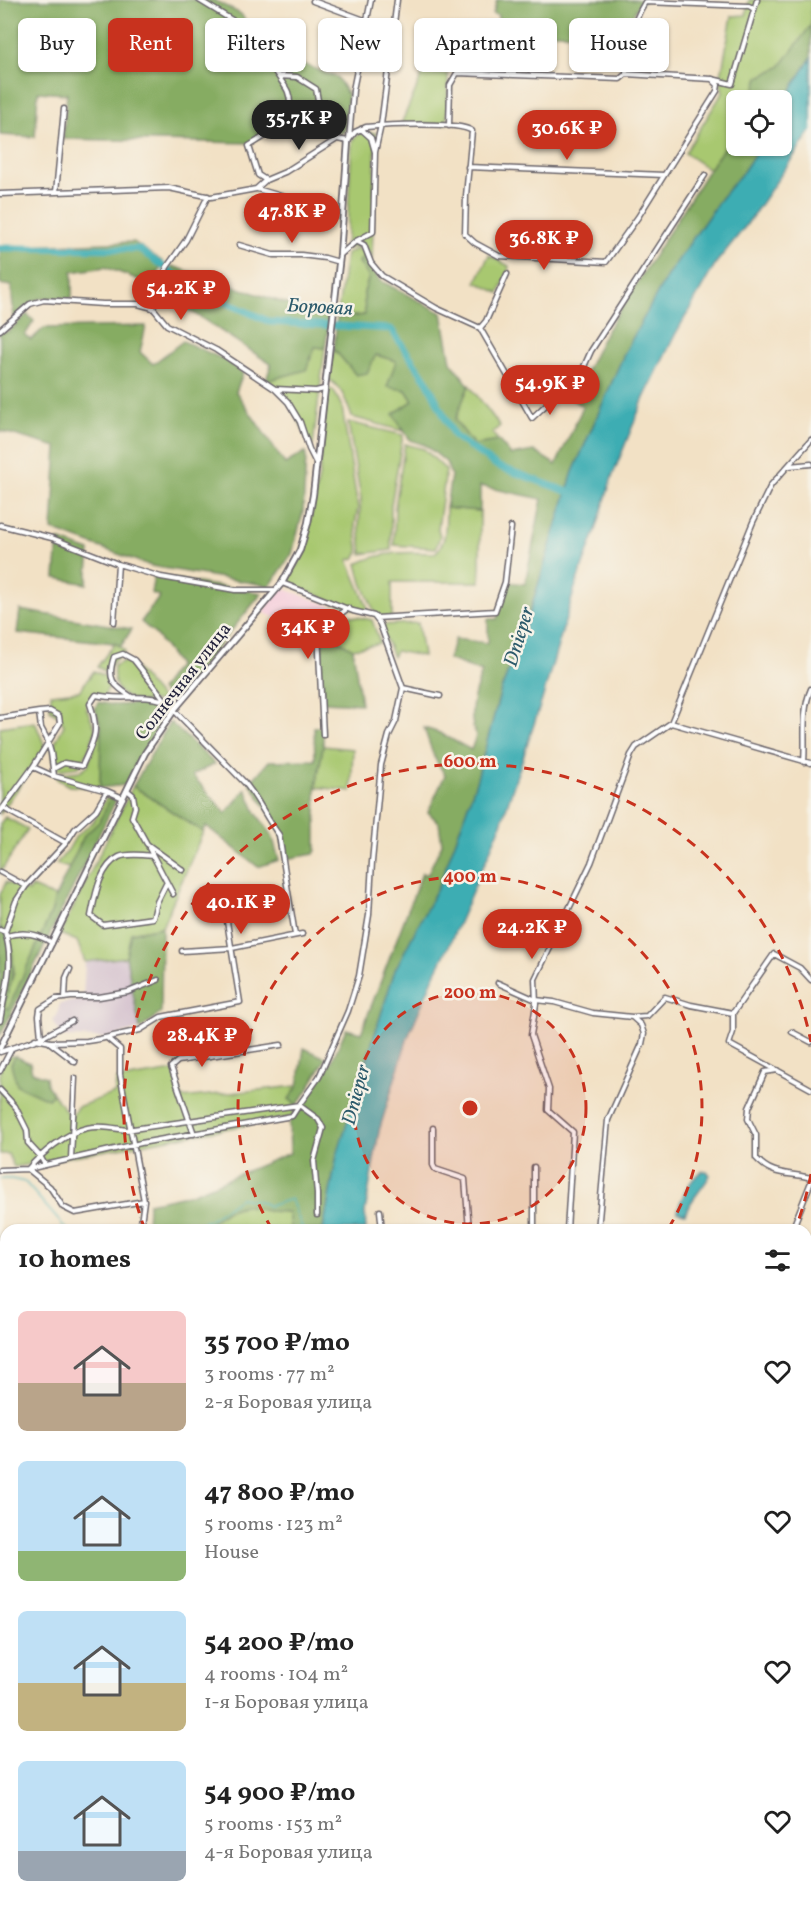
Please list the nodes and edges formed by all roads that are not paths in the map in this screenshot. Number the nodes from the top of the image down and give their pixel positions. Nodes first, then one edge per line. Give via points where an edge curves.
1 (199, 0) edge
2 (371, 0) edge
3 (398, 0) edge
4 (734, 0) edge
5 (757, 0) edge
6 (313, 2) dead end
7 (680, 2) edge
8 (731, 5) junction
9 (754, 9) junction
10 (358, 18) edge
11 (368, 18) edge
12 (357, 72) edge
13 (626, 74) junction
14 (278, 76) junction
15 (712, 79) junction
16 (64, 109) dead end
17 (381, 125) junction
18 (449, 126) junction
19 (361, 128) junction
20 (337, 139) junction
21 (348, 141) junction
22 (375, 152) junction
23 (468, 167) junction
24 (665, 175) junction
25 (705, 175) dead end
26 (266, 180) junction
27 (256, 189) junction
28 (56, 192) junction
29 (0, 194) edge
30 (208, 196) junction
31 (309, 204) dead end
32 (356, 241) junction
33 (239, 246) dead end
34 (340, 255) junction
35 (339, 262) junction
36 (507, 274) dead end
37 (153, 308) junction
38 (480, 328) junction
39 (0, 330) edge
40 (324, 388) junction
41 (275, 389) junction
42 (811, 440) edge
43 (316, 464) junction
44 (811, 464) edge
45 (789, 466) junction
46 (0, 525) edge
47 (511, 527) dead end
48 (118, 564) junction
49 (282, 584) junction
50 (274, 590) junction
51 (348, 608) junction
52 (376, 618) junction
53 (114, 622) dead end
54 (403, 688) junction
55 (811, 689) edge
56 (440, 696) dead end
57 (133, 698) junction
58 (165, 701) junction
59 (173, 711) junction
60 (39, 712) junction
61 (0, 718) edge
62 (671, 723) junction
63 (323, 735) dead end
64 (49, 744) junction
65 (804, 762) junction
66 (811, 764) edge
67 (33, 767) junction
68 (53, 769) junction
69 (54, 776) junction
70 (127, 790) junction
71 (107, 791) junction
72 (123, 798) junction
73 (1, 810) edge
74 (66, 843) junction
75 (147, 844) junction
76 (153, 856) junction
77 (183, 870) dead end
78 (0, 872) edge
79 (166, 884) junction
80 (26, 886) junction
81 (173, 894) dead end
82 (226, 915) dead end
83 (4, 933) edge
84 (302, 934) dead end
85 (295, 935) junction
86 (52, 943) junction
87 (231, 948) junction
88 (182, 951) dead end
89 (70, 969) dead end
90 (158, 980) dead end
91 (811, 980) edge
92 (498, 983) dead end
93 (65, 998) junction
94 (536, 1000) junction
95 (733, 1013) junction
96 (632, 1017) junction
97 (0, 1021) edge
98 (72, 1021) dead end
99 (792, 1032) dead end
100 (0, 1036) edge
101 (41, 1038) junction
102 (107, 1038) junction
103 (35, 1039) junction
104 (48, 1041) junction
105 (811, 1042) edge
106 (281, 1045) dead end
107 (1, 1047) edge
108 (12, 1048) junction
109 (75, 1062) dead end
110 (777, 1070) junction
111 (0, 1071) edge
112 (75, 1078) dead end
113 (811, 1089) edge
114 (0, 1090) edge
115 (299, 1106) junction
116 (190, 1122) junction
117 (433, 1128) dead end
118 (131, 1129) junction
119 (194, 1134) junction
120 (72, 1135) junction
121 (133, 1146) junction
122 (40, 1156) junction
123 (71, 1158) junction
124 (45, 1165) junction
125 (534, 1167) dead end
126 (28, 1169) junction
127 (0, 1170) edge
128 (811, 1180) edge
129 (144, 1201) junction
130 (380, 1211) dead end
131 (317, 1215) dead end
132 (141, 1223) dead end
133 (381, 1224) edge
134 (469, 1224) edge
135 (534, 1224) edge
136 (567, 1224) edge
137 (599, 1224) edge
138 (794, 1224) edge

1 - 14 street via 245,28
2 - 11 street
3 - 17 street
4 - 8 street
5 - 9 street
6 - 10 street
7 - 8 street
7 - 13 street via 645,2 632,29
8 - 9 street
9 - 15 street via 732,84
12 - 21 street
13 - 15 street
13 - 18 street via 620,79 606,80 457,73 450,85
14 - 20 street via 297,77 316,89 323,128
14 - 26 street via 288,93 286,119 249,146 258,175
15 - 24 street via 718,85 717,91
16 - 28 street
17 - 18 street
17 - 19 street
17 - 22 street
18 - 23 street via 472,131
19 - 21 street
19 - 22 street via 371,138
20 - 21 street
20 - 26 street
21 - 34 street, Солнечная улица
22 - 32 street via 373,232
23 - 24 street
23 - 24 street via 465,234 499,256 561,261 606,262
25 - 38 street via 591,351 582,371 532,418
26 - 27 street
27 - 30 street
27 - 31 street
28 - 29 street
28 - 30 street via 169,188
30 - 37 street via 167,267
32 - 34 street
32 - 38 street via 364,245 382,276
33 - 35 street via 273,255
34 - 35 street, Солнечная улица
35 - 40 street, Солнечная улица
36 - 38 street
37 - 39 street via 44,300 30,304
37 - 41 street via 167,325 216,350
40 - 41 street
40 - 43 street, Солнечная улица
41 - 43 street via 300,422
42 - 45 street
43 - 49 street, Солнечная улица via 303,541
44 - 45 street
45 - 62 street via 771,485 758,513
46 - 48 street via 52,538
47 - 52 street via 505,582 495,611
48 - 50 street via 161,577 235,590
48 - 53 street
49 - 50 street, Солнечная улица
49 - 51 street
50 - 59 street, Солнечная улица
51 - 52 street
51 - 63 street via 318,632
52 - 54 street
54 - 56 street
54 - 115 street via 381,765 369,915 359,976 319,1077
55 - 65 street via 803,736
57 - 58 street
57 - 58 street via 112,680 114,657 123,654 134,660
57 - 68 street via 96,695 90,704 96,733 82,766 64,763
58 - 59 street
59 - 70 street, Солнечная улица via 145,753
59 - 85 street via 249,788 279,835
60 - 61 street
60 - 64 street via 41,729
60 - 64 street via 50,711 59,716 60,723
62 - 65 street
62 - 94 street via 636,747 631,755 591,863 535,979
64 - 67 street
64 - 68 street
65 - 66 street
67 - 69 street
67 - 73 street
68 - 69 street
69 - 71 street
70 - 72 street, Солнечная улица
70 - 75 street via 133,795 132,817
71 - 72 street
71 - 74 street via 96,810
72 - 86 street, Солнечная улица
73 - 74 street
74 - 80 street
75 - 76 street
75 - 77 street
76 - 79 street
76 - 79 street via 120,857 106,869 91,916 103,925 153,918
78 - 80 street
79 - 81 street
80 - 83 street
82 - 87 street
83 - 86 street via 32,933
83 - 97 street via 10,949
84 - 85 street
85 - 87 street
86 - 107 street, Солнечная улица
87 - 88 street
87 - 102 street via 240,1002 161,1017 141,1030
89 - 93 street
90 - 93 street via 128,992
91 - 95 street via 800,968 774,954
92 - 94 street
93 - 101 street via 40,1010
94 - 96 street via 593,1014
94 - 136 street via 531,1035 549,1089 548,1110 573,1132
95 - 96 street via 664,997 647,1016
95 - 110 street via 729,1044
96 - 137 street via 644,1034 608,1120
98 - 101 street
99 - 105 street
100 - 107 street
101 - 103 street
102 - 104 street
102 - 118 street via 120,1049 120,1074
103 - 104 street
103 - 108 street
104 - 109 street
106 - 116 street via 178,1061 171,1067
107 - 108 street
108 - 111 street
110 - 113 street
110 - 128 street via 765,1072 749,1108 748,1119 756,1135 756,1158 774,1172
112 - 120 street
114 - 122 street via 15,1106 27,1130 28,1143
115 - 116 street
115 - 119 street via 292,1116
115 - 131 street via 318,1119 323,1128 314,1161
116 - 118 street
116 - 119 street
117 - 134 street via 433,1165 465,1179
118 - 120 street via 87,1128
118 - 121 street
119 - 121 street
120 - 122 street
120 - 123 street
121 - 123 street
121 - 129 street
122 - 124 street
122 - 126 street
123 - 124 street
124 - 126 street
125 - 135 street
126 - 127 street
126 - 129 street via 50,1187 63,1207 75,1213
128 - 138 street
129 - 132 street
130 - 133 street

